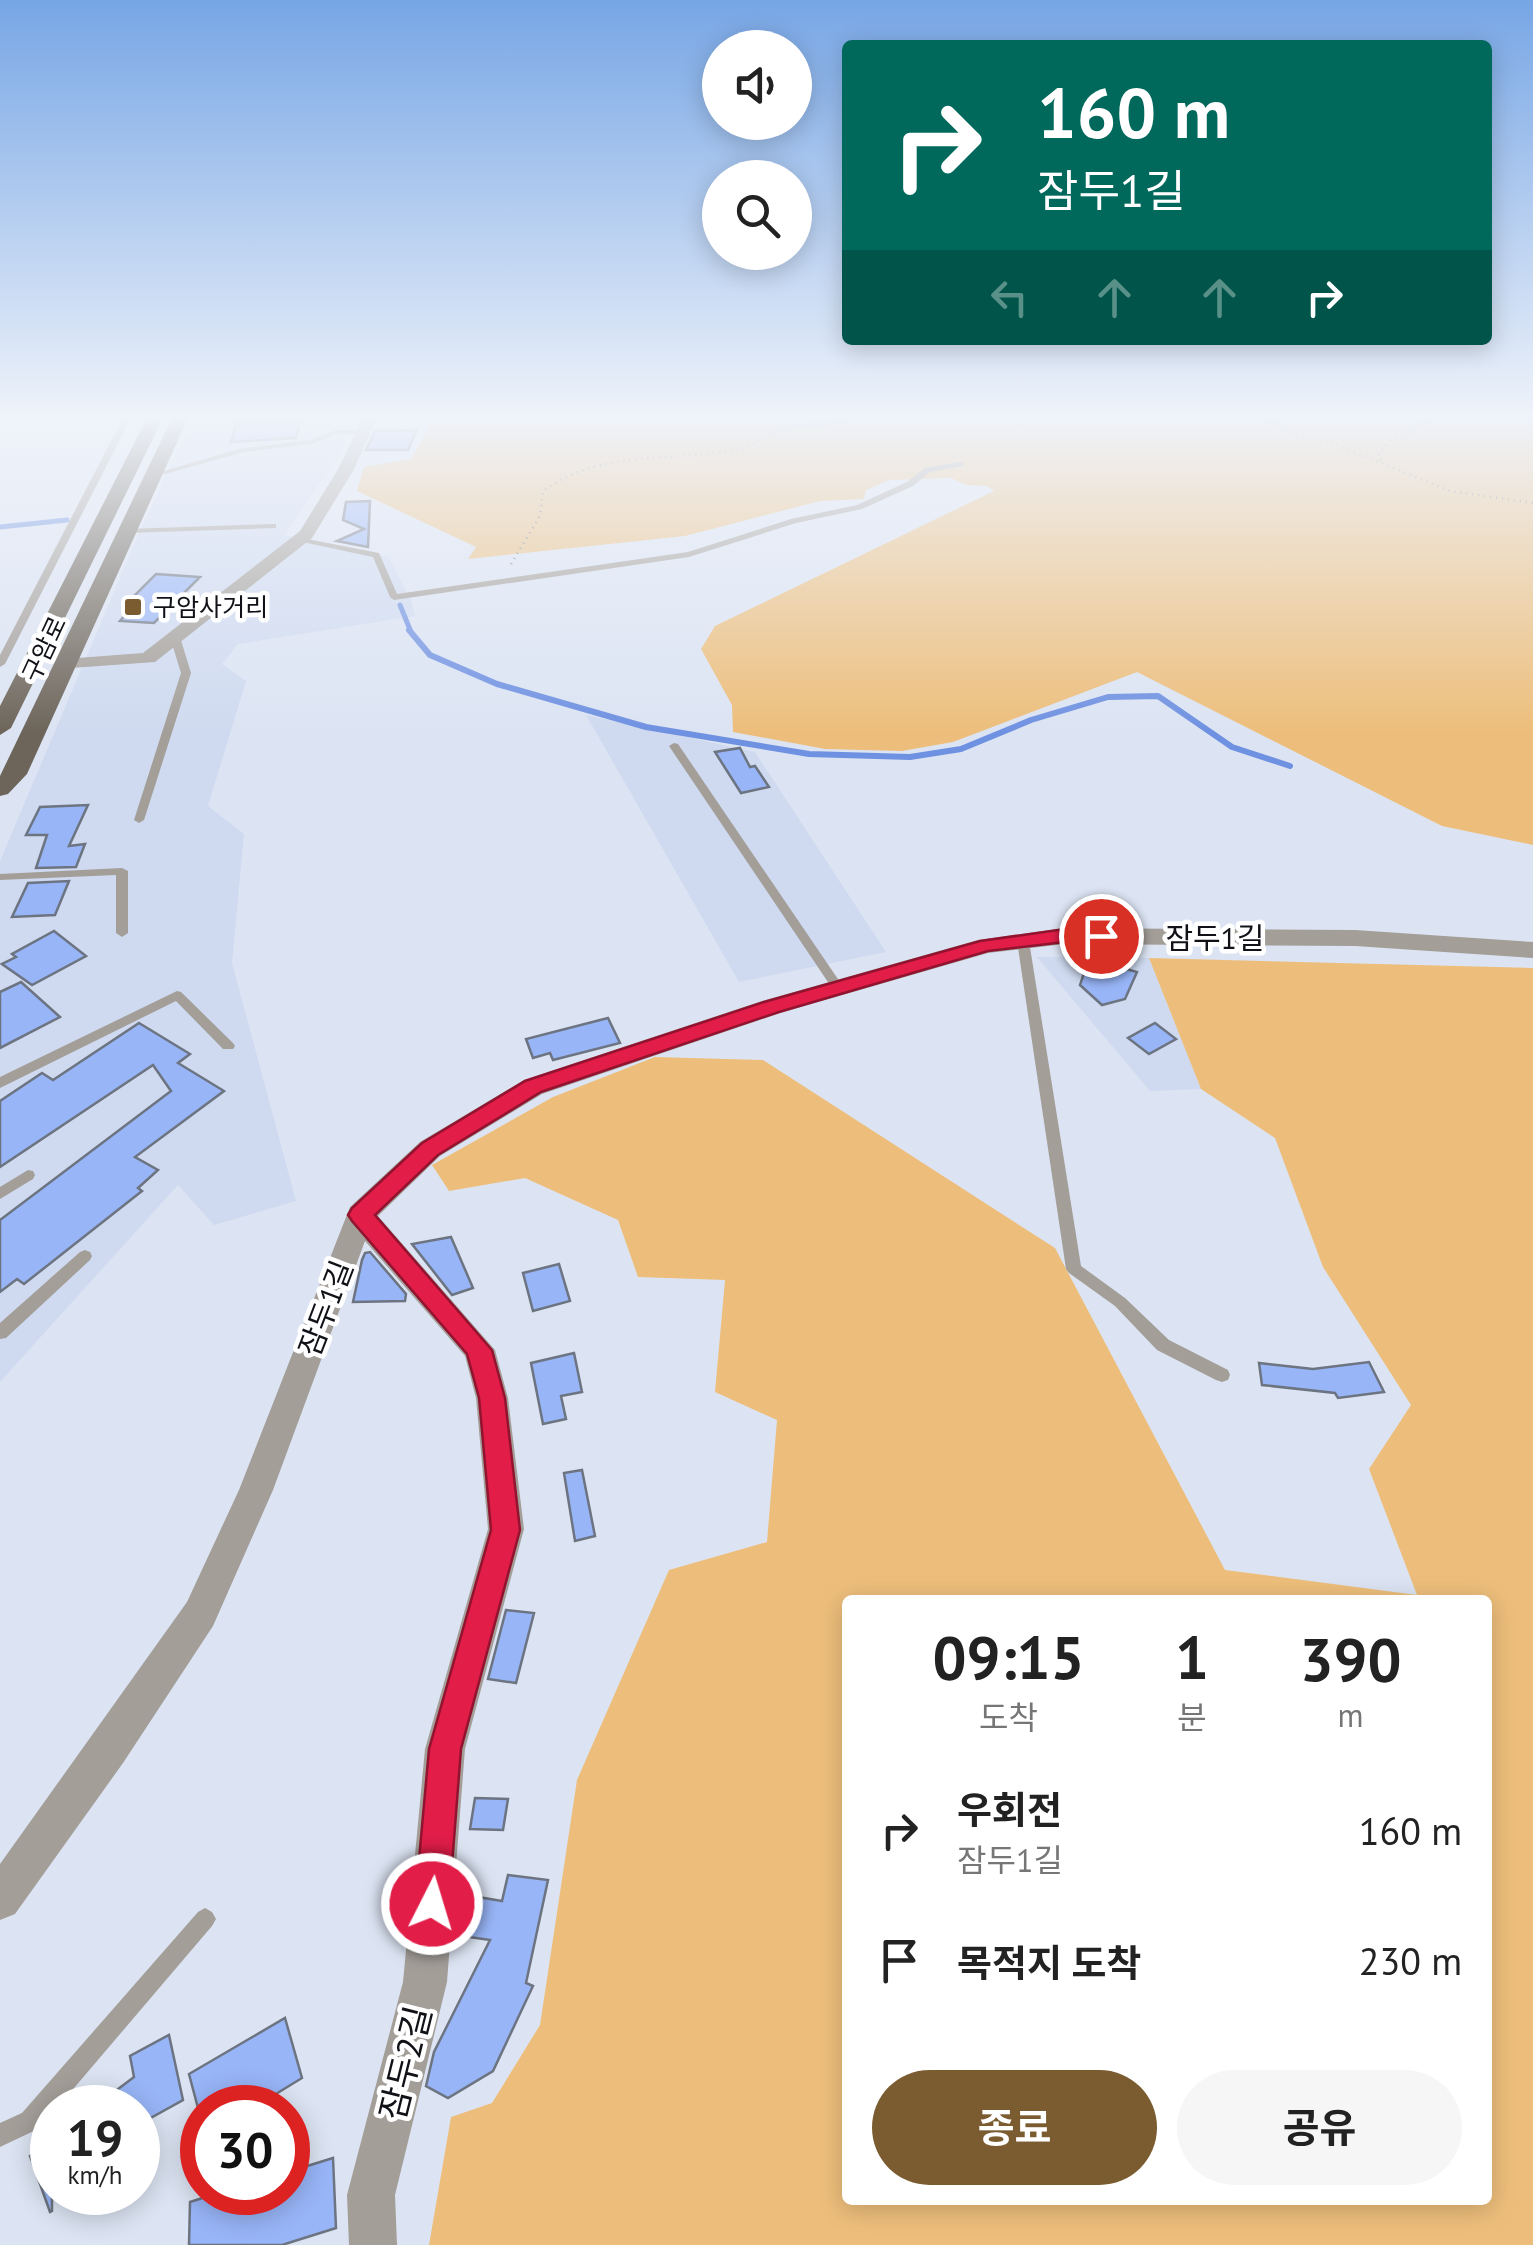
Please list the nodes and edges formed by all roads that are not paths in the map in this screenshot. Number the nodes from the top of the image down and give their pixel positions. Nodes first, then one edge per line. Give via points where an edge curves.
1 (73, 523) edge
2 (103, 523) edge
3 (131, 523) edge
4 (310, 523) edge
5 (788, 523) edge
6 (273, 526) dead end
7 (127, 531) junction
8 (297, 540) junction
9 (175, 637) junction
10 (0, 664) edge
11 (64, 665) junction
12 (0, 728) edge
13 (674, 746) dead end
14 (0, 788) edge
15 (139, 820) dead end
16 (0, 877) edge
17 (122, 933) dead end
18 (1023, 940) junction
19 (1533, 950) edge
20 (838, 988) junction
21 (228, 1046) dead end
22 (0, 1082) edge
23 (28, 1175) dead end
24 (0, 1194) edge
25 (360, 1215) junction
26 (85, 1256) dead end
27 (0, 1333) edge
28 (1222, 1374) dead end
29 (0, 1899) edge
30 (206, 1919) dead end
31 (0, 2135) edge
32 (374, 2245) edge

1 - 10 lane
2 - 12 main road, 구암로
3 - 7 main road, 구암로
4 - 8 street
5 - 8 lane via 689,554 394,597 376,555
6 - 7 lane
7 - 11 main road, 구암로
8 - 9 street
9 - 11 street via 148,658
9 - 15 lane via 186,673
11 - 14 main road, 구암로 via 16,774
13 - 20 lane
16 - 17 lane via 122,870
18 - 19 street, 잠두1길 via 1355,938
18 - 20 street, 잠두1길
18 - 28 lane via 1074,1269 1120,1302 1163,1346
20 - 25 street, 잠두1길 via 533,1087 430,1149
21 - 22 lane via 177,995
23 - 24 lane
25 - 29 street, 잠두1길 via 256,1490 200,1614
25 - 32 street, 잠두2길 via 479,1350 492,1398 506,1530 445,1749 426,1982 371,2195
26 - 27 lane
30 - 31 lane via 30,2121

